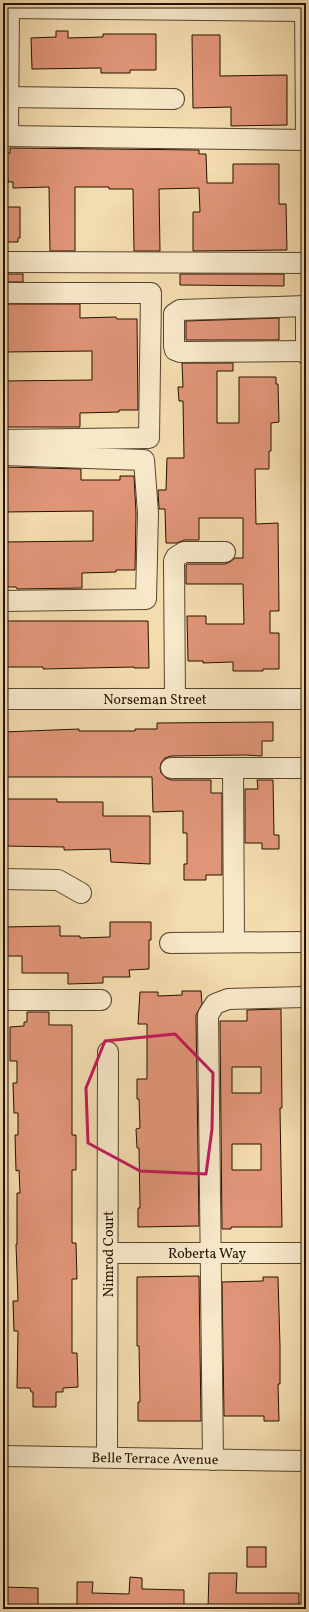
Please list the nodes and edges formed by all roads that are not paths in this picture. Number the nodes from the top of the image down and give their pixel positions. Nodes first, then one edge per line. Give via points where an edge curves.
1 (254, 7) edge
2 (305, 7) edge
3 (6, 8) edge
4 (306, 59) edge
5 (6, 97) edge
6 (174, 99) dead end
7 (6, 136) edge
8 (306, 140) edge
9 (3, 262) edge
10 (306, 263) edge
11 (3, 293) edge
12 (306, 306) edge
13 (306, 352) edge
14 (3, 440) edge
15 (3, 455) edge
16 (224, 552) dead end
17 (3, 601) edge
18 (3, 699) edge
19 (176, 699) junction
20 (306, 699) edge
21 (172, 768) dead end
22 (232, 768) junction
23 (306, 768) edge
24 (3, 879) edge
25 (81, 893) dead end
26 (170, 942) dead end
27 (234, 942) junction
28 (306, 942) edge
29 (306, 997) edge
30 (3, 1000) edge
31 (101, 1000) dead end
32 (108, 1052) dead end
33 (108, 1253) junction
34 (211, 1253) junction
35 (306, 1253) edge
36 (3, 1456) edge
37 (107, 1458) junction
38 (213, 1460) junction
39 (306, 1461) edge

1 - 2 street
1 - 3 street
2 - 4 street
3 - 5 street
4 - 8 street
5 - 6 street
5 - 7 street
7 - 8 street
9 - 10 street
11 - 14 street via 151,293 149,438
12 - 13 street
12 - 13 street via 180,310 174,314 174,346 180,352
15 - 17 street via 144,460 148,513 146,600
16 - 19 street via 184,552 174,561
18 - 19 street, Norseman Street
19 - 20 street, Norseman Street
21 - 22 street
22 - 23 street
22 - 27 street
24 - 25 street via 58,880
26 - 27 street
27 - 28 street
29 - 34 street via 228,999 215,1004 208,1015
30 - 31 street
32 - 33 street, Nimrod Court
33 - 34 street, Roberta Way
33 - 37 street, Nimrod Court
34 - 35 street, Roberta Way
34 - 38 street
36 - 37 street, Belle Terrace Avenue
37 - 38 street, Belle Terrace Avenue
38 - 39 street, Belle Terrace Avenue

